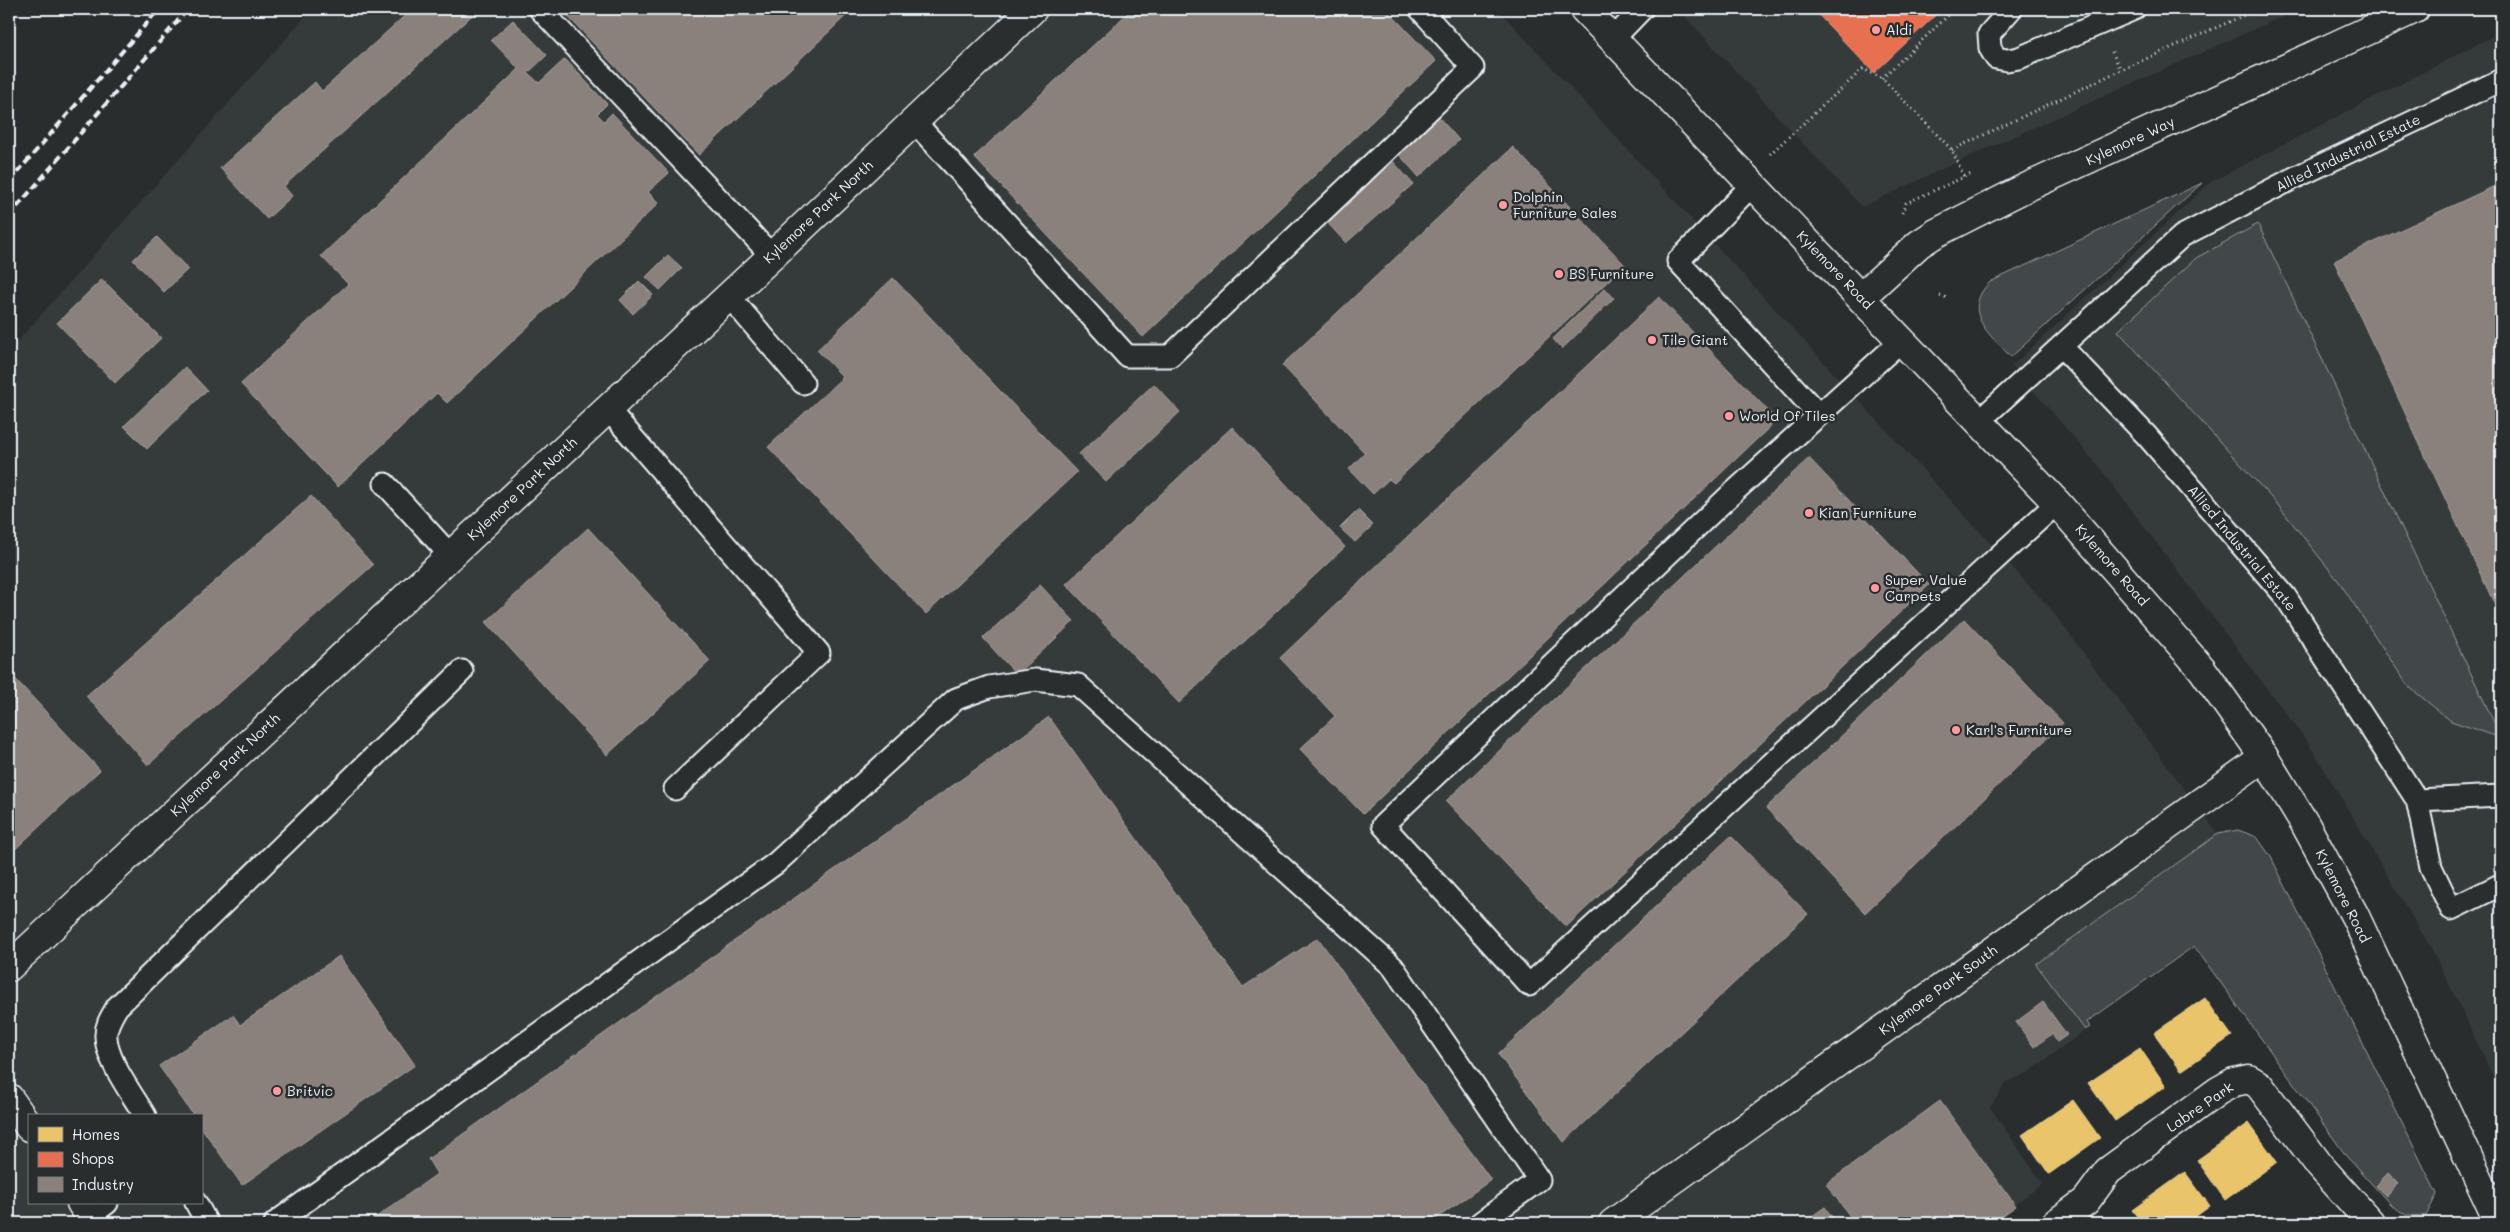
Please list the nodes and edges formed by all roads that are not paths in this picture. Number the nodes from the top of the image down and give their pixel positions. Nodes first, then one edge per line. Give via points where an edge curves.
1 (540, 9) edge
2 (1033, 9) edge
3 (1420, 9) edge
4 (1584, 9) edge
5 (1642, 9) edge
6 (2011, 9) edge
7 (2134, 9) edge
8 (2415, 9) edge
9 (1613, 39) junction
10 (2501, 80) edge
11 (914, 121) junction
12 (1749, 181) junction
13 (772, 256) junction
14 (729, 296) junction
15 (1861, 297) junction
16 (1902, 340) junction
17 (2061, 346) junction
18 (803, 383) dead end
19 (608, 409) junction
20 (1819, 415) junction
21 (1980, 421) junction
22 (385, 484) dead end
23 (2057, 503) junction
24 (450, 555) junction
25 (462, 671) dead end
26 (2264, 757) junction
27 (675, 789) dead end
28 (2501, 796) edge
29 (2417, 800) junction
30 (2498, 886) dead end
31 (9, 967) edge
32 (9, 1098) edge
33 (144, 1114) edge
34 (28, 1126) edge
35 (197, 1204) edge
36 (2494, 1222) edge
37 (207, 1223) edge
38 (275, 1223) edge
39 (1480, 1223) edge
40 (1613, 1223) edge
41 (2056, 1223) edge
42 (2371, 1223) edge

1 - 13 lane
2 - 11 street, Kylemore Park North
3 - 11 lane via 1473,68 1170,356 1127,356
4 - 9 street, Kylemore Road
5 - 9 lane
6 - 7 lane via 1989,34 1990,48 1996,58 2019,58
8 - 15 street, Kylemore Way via 2021,190 1936,233 1919,244
9 - 12 street, Kylemore Road
10 - 17 lane, Allied Industrial Estate via 2294,178 2182,236
11 - 13 street, Kylemore Park North
12 - 15 street, Kylemore Road
12 - 20 lane via 1678,261
13 - 14 street, Kylemore Park North
14 - 18 lane
14 - 19 street, Kylemore Park North
15 - 16 street, Kylemore Road
16 - 20 lane
16 - 21 street, Kylemore Road
17 - 21 lane, Allied Industrial Estate
17 - 29 lane, Allied Industrial Estate via 2147,436 2285,596
19 - 24 street, Kylemore Park North
19 - 27 lane via 819,653
20 - 23 lane via 1726,499 1383,825 1529,985
21 - 23 street, Kylemore Road
22 - 24 lane
23 - 26 street, Kylemore Road via 2202,669
24 - 31 street, Kylemore Park North
25 - 33 lane via 117,1007 109,1020 106,1036 109,1053
26 - 36 street, Kylemore Road via 2356,916
26 - 40 street, Kylemore Park South
28 - 29 lane
29 - 30 lane via 2431,867 2451,909
32 - 34 street
35 - 37 lane
38 - 39 lane via 776,864 956,700 989,687 1035,680 1078,685 1393,966 1539,1180
41 - 42 street, Labre Park via 2086,1201 2108,1171 2218,1091 2248,1079 2258,1085 2320,1166

